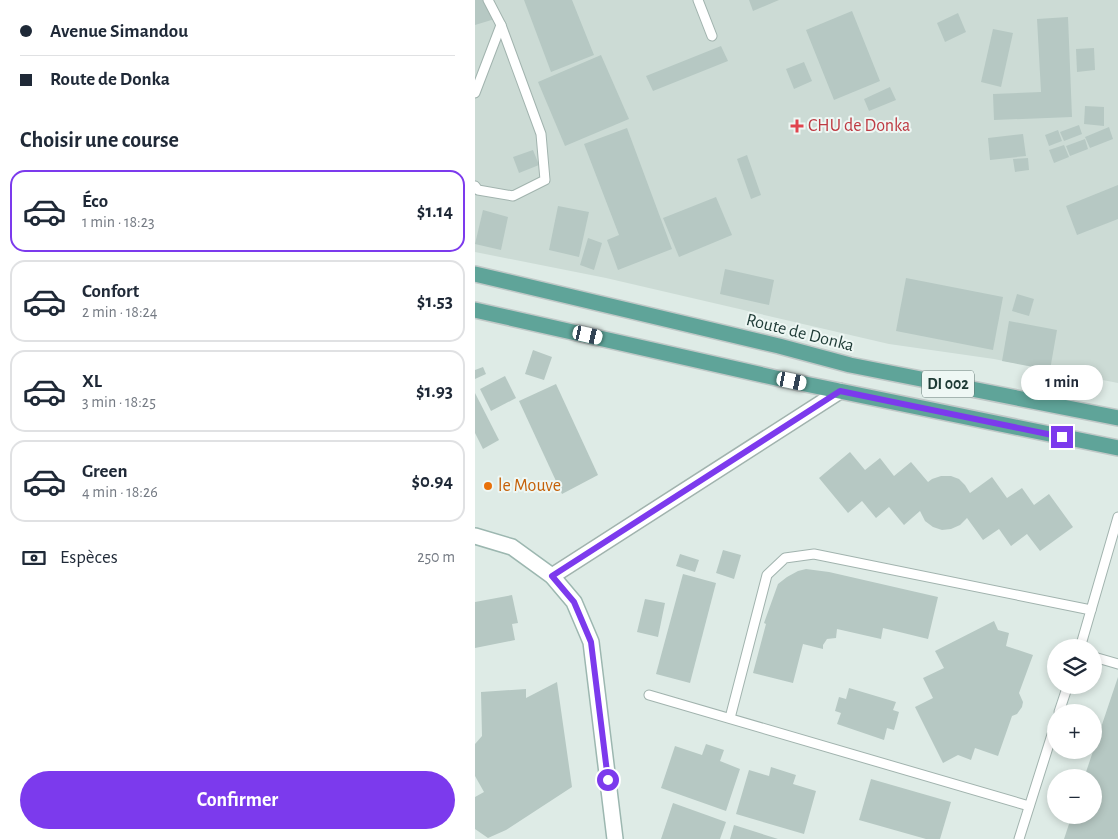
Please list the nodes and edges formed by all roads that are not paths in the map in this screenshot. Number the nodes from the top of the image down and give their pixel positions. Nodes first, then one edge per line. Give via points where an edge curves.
1 (488, 0) edge
2 (698, 0) edge
3 (501, 25) junction
4 (712, 36) dead end
5 (475, 93) edge
6 (475, 186) edge
7 (475, 274) edge
8 (475, 310) edge
9 (840, 391) junction
10 (1118, 418) edge
11 (1118, 448) edge
12 (1118, 517) edge
13 (475, 536) edge
14 (552, 576) junction
15 (1091, 610) junction
16 (1083, 639) edge
17 (1102, 659) edge
18 (1118, 664) edge
19 (649, 694) dead end
20 (730, 718) junction
21 (1047, 750) edge
22 (1029, 806) junction
23 (615, 839) edge
24 (1019, 839) edge

1 - 3 lane
2 - 4 lane
3 - 5 lane
3 - 6 lane via 541,134 545,180 513,196 478,190
7 - 10 main road, Route de Donka / DI 002 via 850,365
8 - 9 main road, DI 002
9 - 11 main road, DI 002
9 - 14 main road
12 - 15 lane
13 - 14 main road via 512,547
14 - 23 main road via 574,602 591,642
15 - 16 lane
15 - 20 lane via 814,554 785,558 767,575
17 - 18 lane
19 - 20 lane
20 - 22 lane
21 - 22 lane
22 - 24 lane

